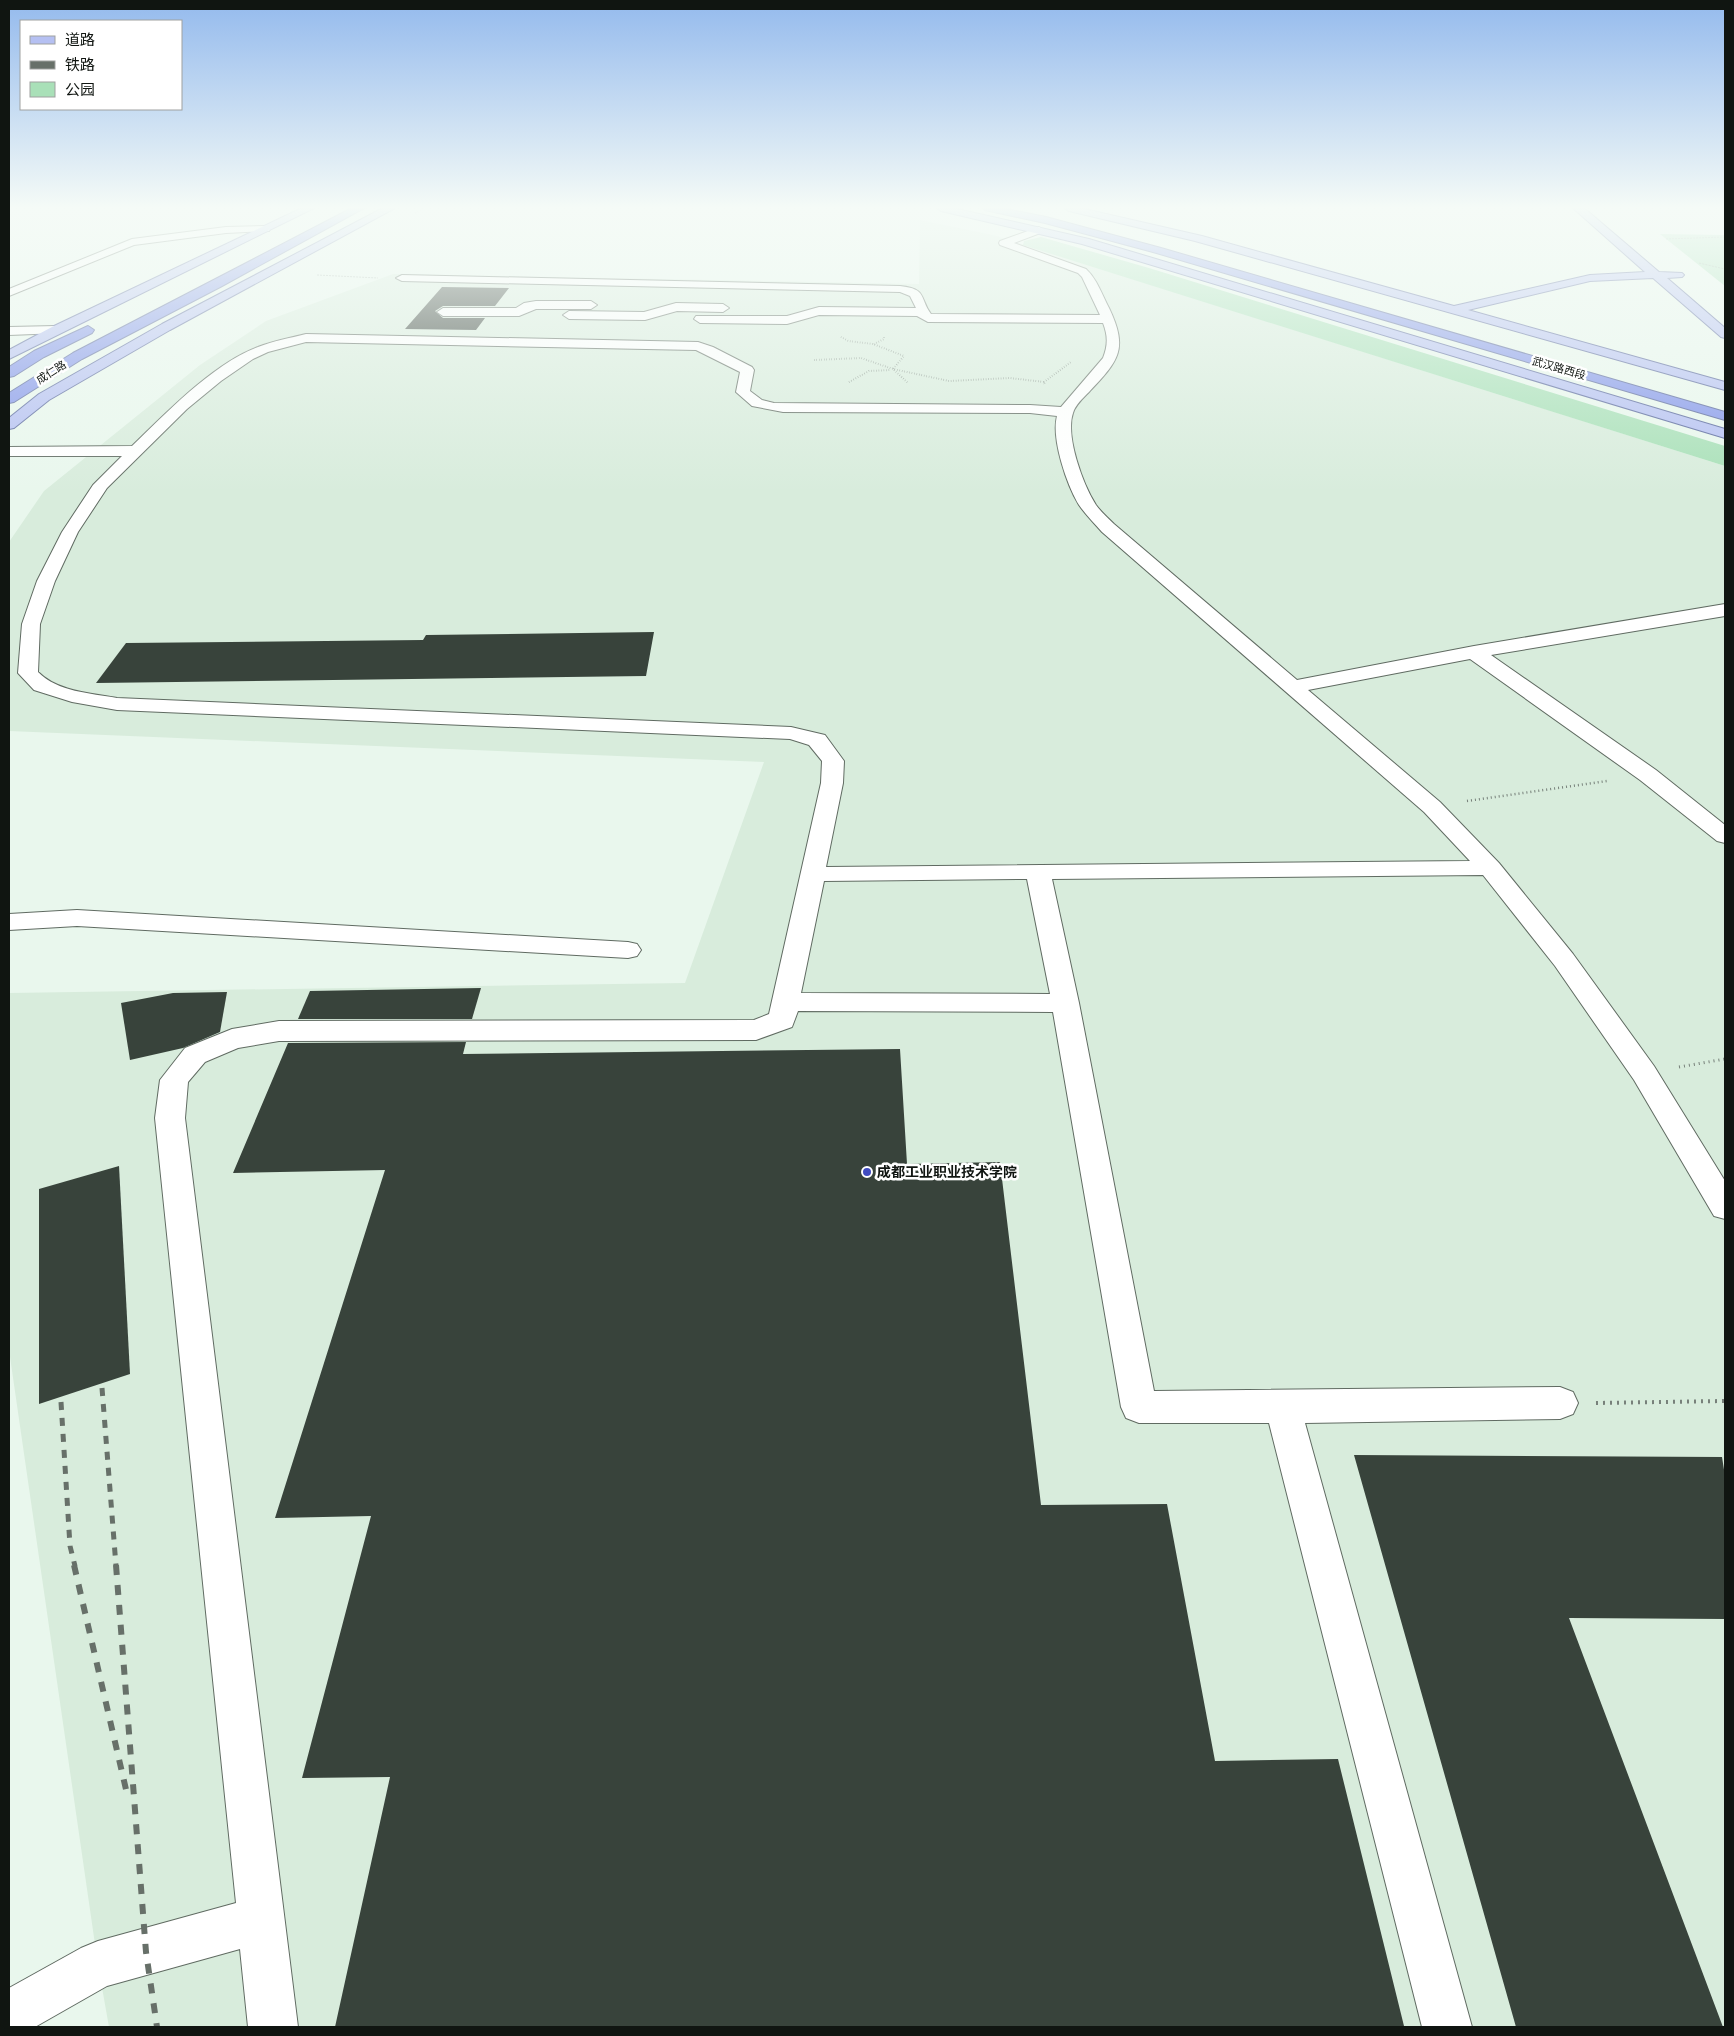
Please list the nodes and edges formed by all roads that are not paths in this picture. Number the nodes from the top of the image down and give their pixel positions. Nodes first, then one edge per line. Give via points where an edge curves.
1 (112, 303) edge
2 (179, 303) edge
3 (211, 303) edge
4 (596, 303) edge
5 (919, 303) edge
6 (1099, 303) edge
7 (1291, 303) edge
8 (1338, 303) edge
9 (1376, 303) edge
10 (1432, 303) edge
11 (1486, 303) edge
12 (1688, 303) edge
13 (734, 307) dead end
14 (1457, 310) junction
15 (443, 312) dead end
16 (519, 312) junction
17 (922, 312) junction
18 (568, 315) dead end
19 (700, 319) dead end
20 (1106, 319) junction
21 (100, 324) dead end
22 (56, 330) junction
23 (9, 331) edge
24 (518, 332) junction
25 (1725, 334) edge
26 (9, 355) edge
27 (9, 373) edge
28 (1725, 386) edge
29 (9, 399) edge
30 (1725, 403) edge
31 (1065, 412) junction
32 (1725, 416) edge
33 (9, 425) edge
34 (1725, 434) edge
35 (9, 451) edge
36 (135, 451) junction
37 (1725, 610) edge
38 (1474, 652) junction
39 (18, 673) edge
40 (1294, 687) junction
41 (1725, 836) edge
42 (1490, 868) junction
43 (1038, 872) junction
44 (813, 874) junction
45 (9, 922) edge
46 (628, 950) dead end
47 (786, 1002) junction
48 (1065, 1003) junction
49 (1725, 1207) edge
50 (1560, 1403) road end
51 (1283, 1407) junction
52 (260, 1920) junction
53 (9, 2015) edge
54 (273, 2027) edge
55 (1447, 2027) edge

1 - 22 main road
2 - 29 highway, 成仁路 via 98,344
3 - 33 main road via 44,397
4 - 16 street via 536,305
5 - 17 street
6 - 20 street
7 - 34 main road
8 - 32 highway, 武汉路西段
9 - 30 highway, 武汉路西段
10 - 14 main road
11 - 14 main road
12 - 25 main road
13 - 18 street via 676,307 645,316
14 - 28 main road
15 - 16 street
16 - 24 street
17 - 19 street via 819,311 797,319
17 - 20 street via 928,318 936,319
20 - 31 street via 1114,340 1111,354
21 - 27 highway, 成仁路 via 39,354
22 - 23 street
22 - 26 main road
24 - 31 street via 698,346 747,370 743,392 748,399 782,408 1030,409
24 - 36 street via 326,337 284,342 248,356 216,378
31 - 40 street via 1066,447 1086,503 1108,528
35 - 36 street
36 - 39 street via 101,485 70,532 46,581
37 - 38 street
38 - 40 street
38 - 41 street via 1648,775
39 - 44 street via 41,686 72,696 118,704 791,733 817,740 833,761 832,782
40 - 42 street via 1432,807
42 - 43 street
42 - 49 street via 1564,960 1644,1073
43 - 44 street
43 - 48 street
44 - 47 street
45 - 46 street via 76,918
47 - 48 street
47 - 52 street via 782,1020 756,1030 279,1031 232,1039 195,1055 174,1080 170,1118
48 - 51 street via 1139,1407
50 - 51 street
51 - 55 street
52 - 53 street via 98,1966
52 - 54 street

